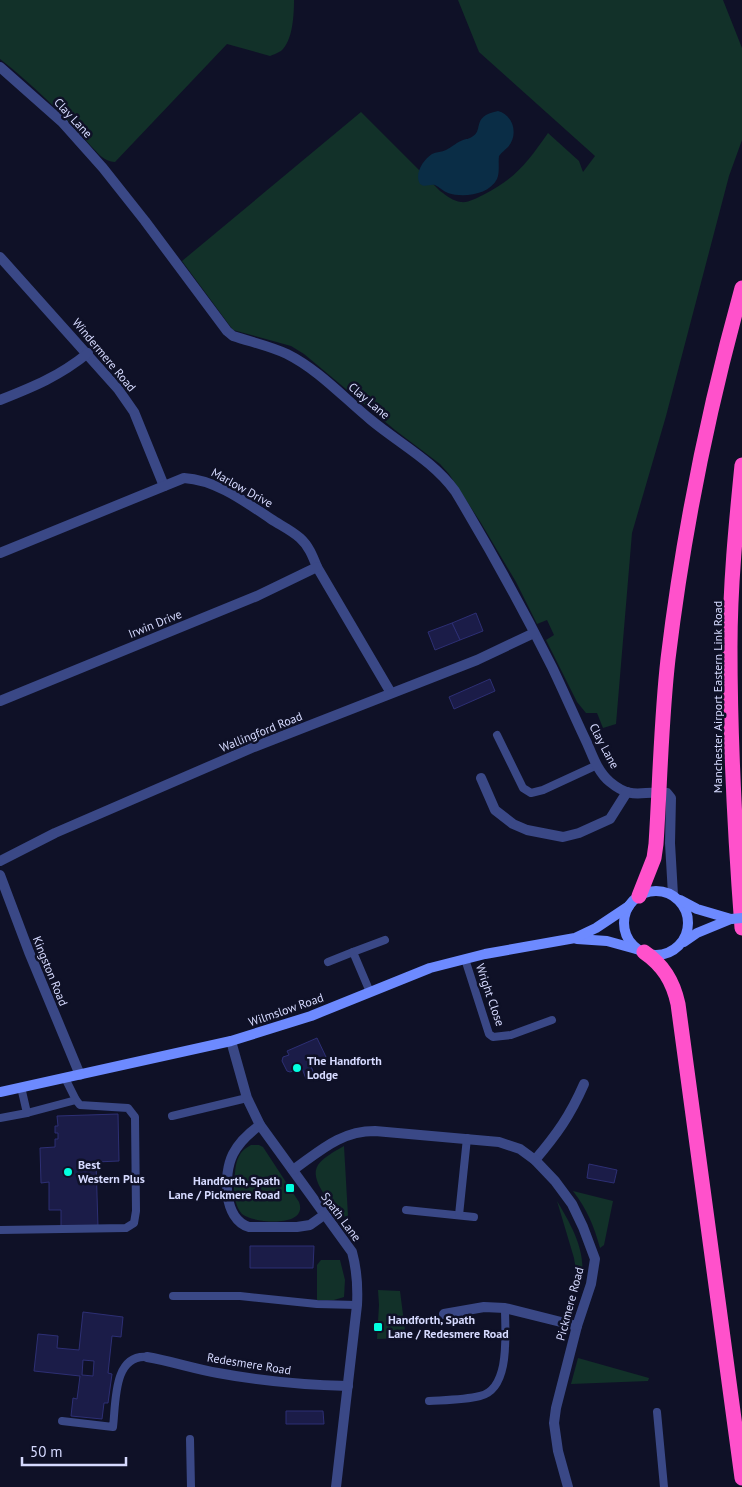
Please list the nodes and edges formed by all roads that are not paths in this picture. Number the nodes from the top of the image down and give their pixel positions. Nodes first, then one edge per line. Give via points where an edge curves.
1 (0, 67) edge
2 (0, 257) edge
3 (742, 288) edge
4 (88, 353) junction
5 (0, 400) edge
6 (742, 465) edge
7 (164, 486) junction
8 (0, 552) edge
9 (317, 567) junction
10 (534, 632) junction
11 (391, 693) junction
12 (0, 701) edge
13 (497, 735) dead end
14 (597, 765) junction
15 (481, 778) dead end
16 (627, 792) junction
17 (659, 792) junction
18 (0, 861) edge
19 (0, 875) edge
20 (675, 897) junction
21 (634, 901) junction
22 (736, 921) edge
23 (575, 938) junction
24 (384, 940) dead end
25 (679, 946) junction
26 (642, 951) junction
27 (353, 952) junction
28 (465, 959) junction
29 (328, 962) dead end
30 (370, 992) junction
31 (552, 1020) dead end
32 (231, 1041) junction
33 (80, 1075) junction
34 (65, 1078) junction
35 (584, 1084) dead end
36 (21, 1087) junction
37 (0, 1092) edge
38 (247, 1098) junction
39 (76, 1100) junction
40 (27, 1113) junction
41 (172, 1116) dead end
42 (0, 1118) edge
43 (260, 1125) junction
44 (466, 1138) junction
45 (535, 1160) junction
46 (292, 1170) junction
47 (406, 1210) dead end
48 (324, 1215) junction
49 (459, 1215) junction
50 (474, 1216) dead end
51 (0, 1230) edge
52 (173, 1296) dead end
53 (357, 1305) junction
54 (505, 1308) junction
55 (444, 1314) dead end
56 (577, 1326) junction
57 (148, 1357) joint
58 (348, 1386) junction
59 (429, 1401) dead end
60 (657, 1412) dead end
61 (62, 1421) dead end
62 (190, 1439) dead end
63 (742, 1478) edge
64 (191, 1487) edge
65 (336, 1487) edge
66 (568, 1487) edge
67 (664, 1487) edge

1 - 10 street, Clay Lane via 62,122 103,168 227,331 297,360 442,474 485,542
2 - 4 street, Windermere Road
3 - 17 highway via 691,502 668,661
4 - 5 street via 68,369 40,384
4 - 7 street, Windermere Road via 134,412
6 - 22 highway, Manchester Airport Eastern Link Road via 734,539 730,645
7 - 8 street, Marlow Drive
7 - 9 street, Marlow Drive via 184,478 212,484 300,538
9 - 11 street, Marlow Drive
9 - 12 street, Irwin Drive via 257,596
10 - 11 street, Wallingford Road via 477,660
10 - 14 street, Clay Lane
11 - 18 street, Wallingford Road via 254,747
13 - 14 lane via 523,788 531,793
14 - 16 street, Clay Lane via 602,775
15 - 16 street via 495,810 512,824 563,836 579,833 610,819
16 - 17 street via 635,795
17 - 20 street via 667,793 671,798 670,843
17 - 21 highway via 654,858
19 - 33 street, Kingston Road
20 - 21 main road via 650,891
20 - 22 main road via 697,909
20 - 25 main road via 684,906 688,922
21 - 23 main road, Wilmslow Road via 596,928
21 - 26 main road via 624,926 630,941
22 - 25 main road via 697,933
23 - 26 main road, Wilmslow Road via 607,940
23 - 28 main road, Wilmslow Road
24 - 27 lane
25 - 26 main road via 662,955
26 - 63 highway via 666,973 678,1004
27 - 29 lane
27 - 30 lane
28 - 30 main road, Wilmslow Road via 430,968
28 - 31 lane, Wright Close via 493,1037 511,1035
30 - 32 main road, Wilmslow Road via 310,1016
32 - 33 main road, Wilmslow Road
32 - 38 street, Spath Lane
33 - 34 main road, Wilmslow Road
34 - 36 main road, Wilmslow Road
34 - 39 lane
35 - 45 street via 572,1111
36 - 37 main road, Wilmslow Road
36 - 40 lane
38 - 41 lane
38 - 43 street, Spath Lane
39 - 40 lane
39 - 51 lane via 80,1105 128,1108 132,1111 135,1118 134,1223 126,1228
40 - 42 lane
43 - 46 street, Spath Lane
43 - 48 street via 249,1132 238,1146 230,1165 228,1193 234,1217 249,1227 297,1227 310,1225
44 - 45 street, Pickmere Road via 499,1142 520,1149
44 - 46 street, Pickmere Road via 359,1131 330,1143
44 - 49 lane
45 - 56 street, Pickmere Road via 572,1204 595,1259 591,1284
46 - 48 street, Spath Lane
47 - 49 lane
48 - 53 street, Spath Lane via 352,1252 358,1281
49 - 50 lane
52 - 53 lane via 240,1296
53 - 58 street, Spath Lane
54 - 55 street via 484,1307
54 - 56 street
54 - 59 lane via 504,1363 500,1380 492,1391 481,1396
56 - 66 street, Pickmere Road via 554,1423
57 - 58 street, Redesmere Road via 266,1380
57 - 61 lane via 131,1359 124,1367 119,1378 113,1427
58 - 65 street, Spath Lane
60 - 67 lane
62 - 64 lane

